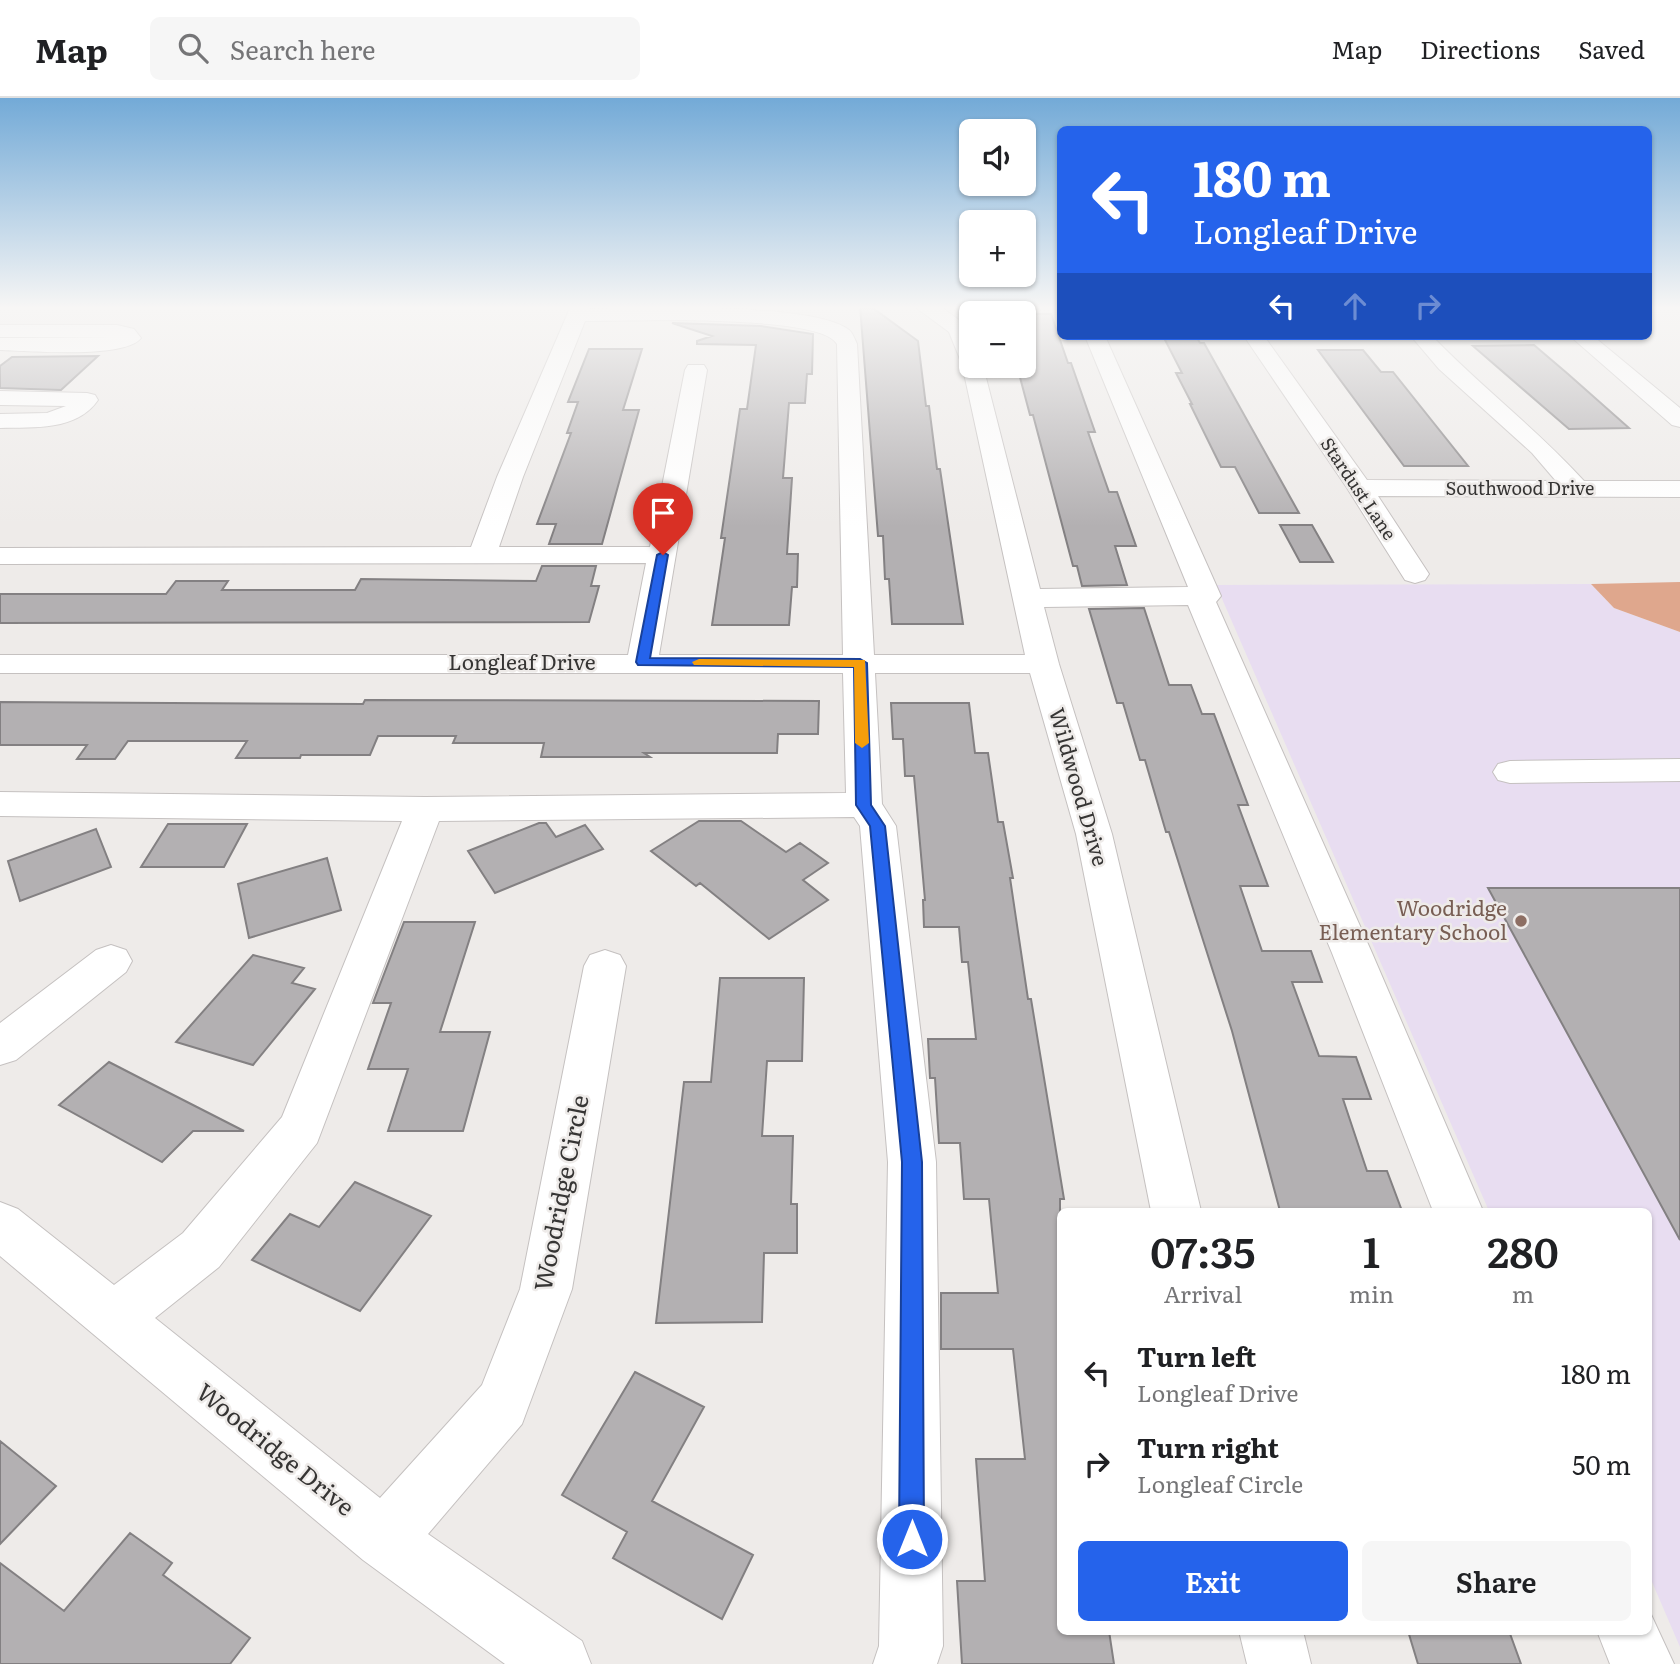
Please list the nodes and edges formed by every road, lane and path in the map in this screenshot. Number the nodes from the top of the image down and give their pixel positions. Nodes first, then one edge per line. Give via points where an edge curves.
1 (549, 379) edge
2 (694, 379) edge
3 (848, 379) edge
4 (976, 379) edge
5 (1113, 379) edge
6 (1284, 379) edge
7 (1464, 379) edge
8 (1631, 379) edge
9 (0, 398) edge
10 (1680, 420) edge
11 (0, 421) edge
12 (1360, 488) junction
13 (1577, 489) junction
14 (1680, 489) edge
15 (484, 555) junction
16 (663, 555) junction
17 (0, 556) edge
18 (1415, 574) dead end
19 (1199, 596) junction
20 (1027, 598) junction
21 (642, 662) junction
22 (860, 663) junction
23 (0, 664) edge
24 (1043, 664) junction
25 (1680, 770) edge
26 (1510, 772) dead end
27 (0, 804) edge
28 (864, 805) junction
29 (425, 809) junction
30 (111, 961) dead end
31 (605, 966) dead end
32 (0, 1047) edge
33 (1176, 1208) edge
34 (1457, 1208) edge
35 (0, 1225) edge
36 (113, 1318) junction
37 (384, 1539) junction
38 (1272, 1635) edge
39 (1631, 1635) edge
40 (559, 1664) edge
41 (905, 1664) edge
42 (1279, 1664) edge
43 (1642, 1664) edge

1 - 15 street
2 - 16 street
3 - 22 street
4 - 20 street, Wildwood Drive
5 - 19 street via 1206,596
6 - 12 street, Stardust Lane
7 - 13 street via 1541,448
8 - 10 street
9 - 11 street via 87,400 82,408 64,415
12 - 13 street, Southwood Drive
12 - 18 street, Stardust Lane
13 - 14 street, Southwood Drive
15 - 16 street
15 - 17 street
16 - 21 street
19 - 20 street
19 - 34 street
20 - 24 street, Wildwood Drive
21 - 22 street, Longleaf Drive
21 - 23 street, Longleaf Drive
22 - 24 street, Longleaf Drive
22 - 28 street
24 - 33 street, Wildwood Drive via 1094,834
25 - 26 street
27 - 29 street
28 - 29 street
28 - 41 street via 878,826 912,1162 911,1646
29 - 36 street via 301,1129 201,1250
30 - 32 street
31 - 37 street, Woodridge Circle via 545,1289 502,1404
35 - 36 street, Woodridge Drive
36 - 37 street, Woodridge Drive
37 - 40 street, Woodridge Drive
38 - 42 street
39 - 43 street

